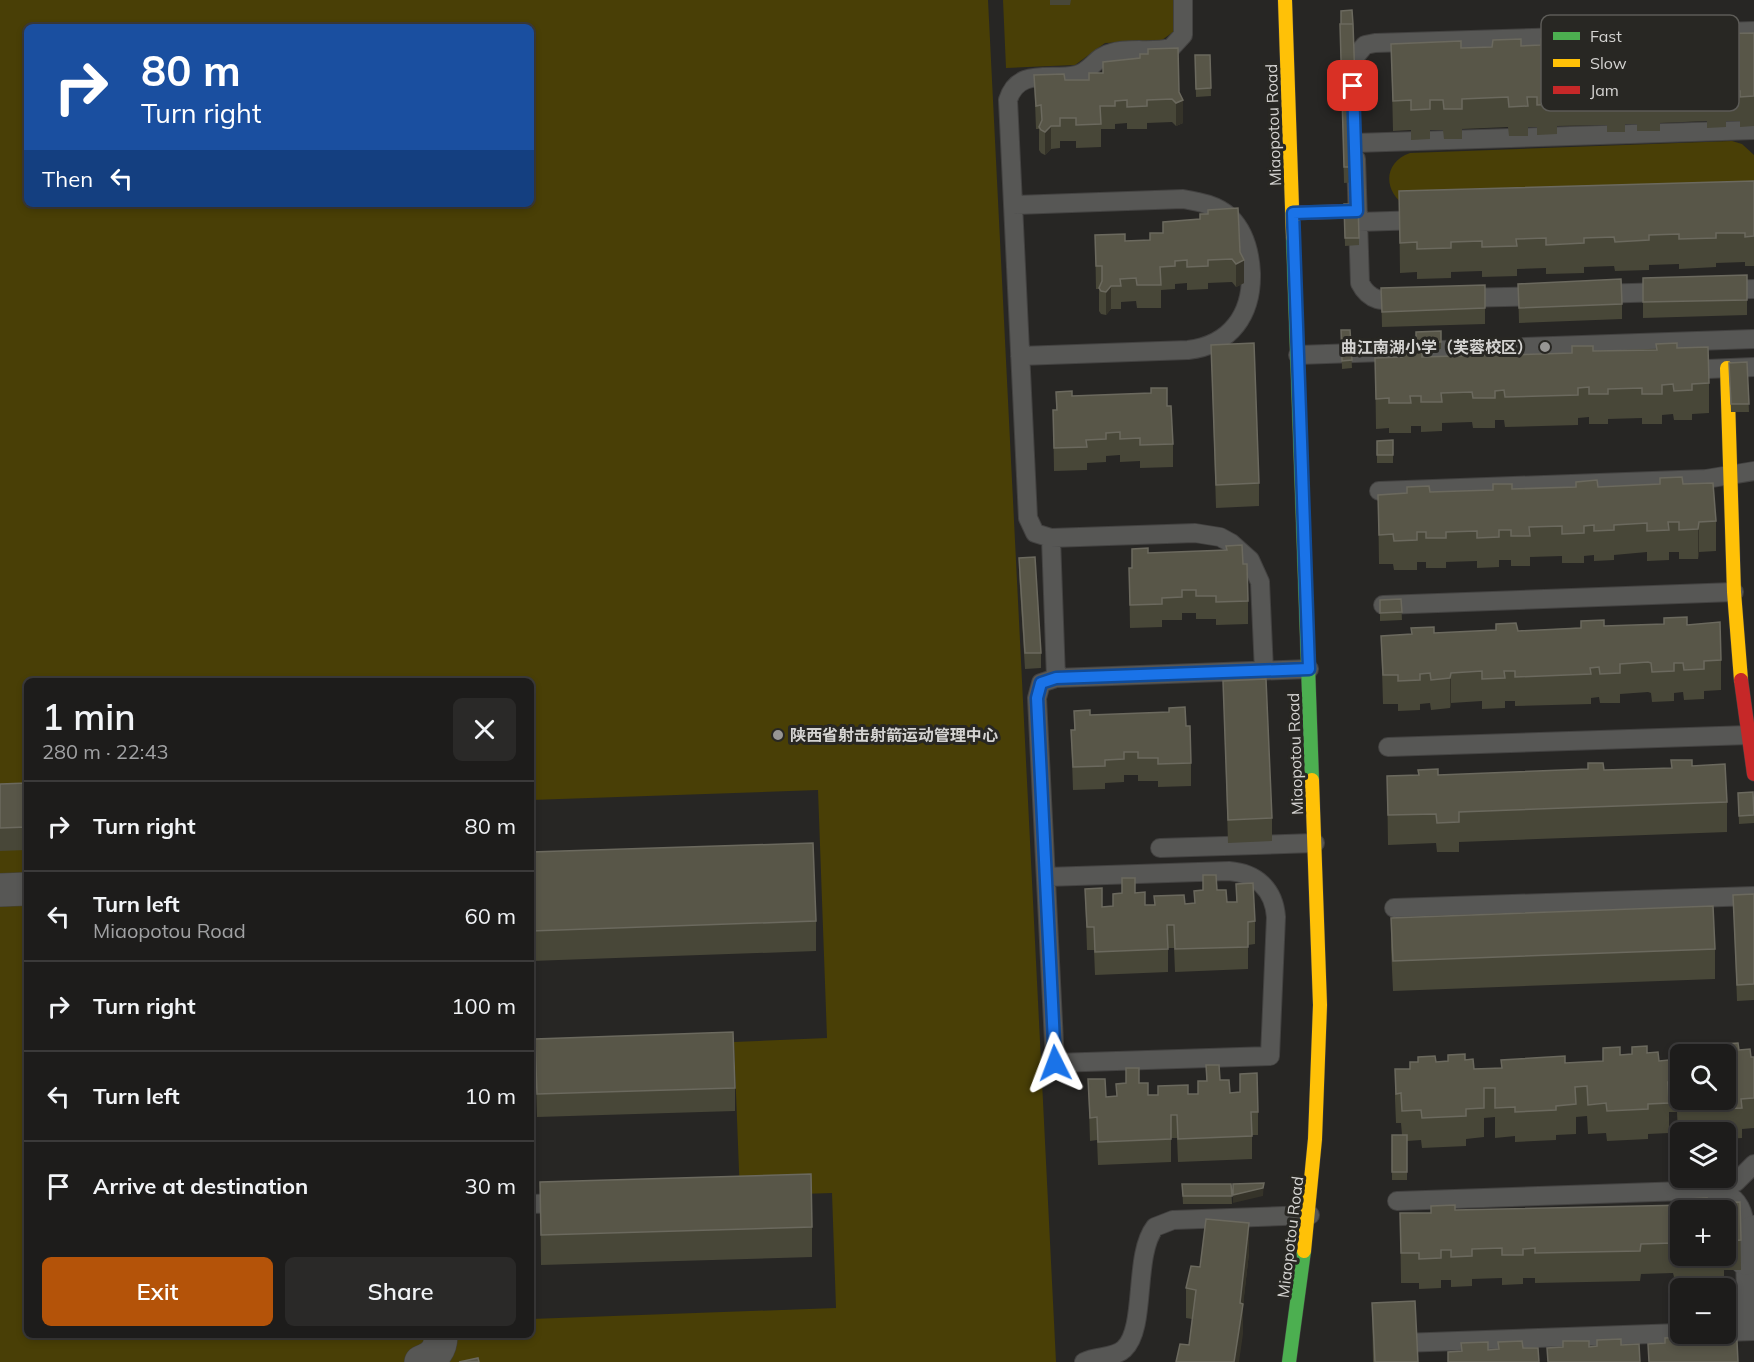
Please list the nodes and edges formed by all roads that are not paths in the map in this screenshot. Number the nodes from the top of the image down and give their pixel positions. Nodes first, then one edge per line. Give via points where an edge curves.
1 (1183, 0) edge
2 (1285, 0) edge
3 (1739, 31) edge
4 (1754, 31) edge
5 (1541, 38) edge
6 (1353, 100) edge
7 (1354, 122) edge
8 (1754, 130) edge
9 (1355, 143) junction
10 (1012, 205) junction
11 (1293, 213) junction
12 (1358, 216) junction
13 (1439, 219) edge
14 (1754, 289) edge
15 (1707, 290) edge
16 (1684, 291) edge
17 (1578, 294) edge
18 (1555, 295) edge
19 (1426, 299) edge
20 (1449, 299) edge
21 (1754, 339) edge
22 (1298, 355) junction
23 (1020, 356) junction
24 (1754, 367) edge
25 (1727, 368) junction
26 (1668, 370) edge
27 (1754, 471) edge
28 (1731, 475) junction
29 (1379, 491) dead end
30 (1051, 538) junction
31 (1734, 592) junction
32 (1383, 605) edge
33 (1746, 646) edge
34 (1309, 669) junction
35 (1264, 671) junction
36 (1056, 678) junction
37 (1749, 735) junction
38 (1388, 747) dead end
39 (1754, 774) edge
40 (1315, 843) junction
41 (1160, 848) dead end
42 (1046, 877) junction
43 (24, 889) edge
44 (0, 890) edge
45 (1754, 896) edge
46 (1394, 908) dead end
47 (1754, 1164) edge
48 (1713, 1190) junction
49 (1397, 1201) dead end
50 (578, 1202) edge
51 (534, 1204) edge
52 (1310, 1215) junction
53 (1749, 1245) edge
54 (1751, 1331) edge
55 (1736, 1332) edge
56 (1670, 1333) edge
57 (1402, 1343) edge
58 (1084, 1362) edge
59 (1289, 1362) edge

1 - 10 lane via 1183,35 1171,48 1112,52 1076,76 1029,78 1015,86 1008,106
2 - 11 street, Miaopotou Road
3 - 4 lane
5 - 6 lane via 1365,45 1354,58
7 - 9 lane
8 - 9 lane
9 - 12 lane
10 - 23 lane
10 - 23 lane via 1183,199 1209,204 1230,217 1244,237 1250,261 1247,308 1234,329 1213,344 1188,350
11 - 12 street
11 - 22 street, Miaopotou Road
12 - 13 lane
12 - 19 lane via 1360,283 1364,291 1379,301
14 - 15 lane
16 - 17 lane
18 - 20 lane
21 - 22 lane
22 - 34 street, Miaopotou Road
23 - 30 lane via 1028,518 1035,533
24 - 25 lane
25 - 26 lane
25 - 28 street
27 - 28 lane
28 - 29 lane
28 - 31 street
30 - 35 lane via 1195,533 1214,535 1231,543 1250,560 1260,582
30 - 36 lane
31 - 32 lane
31 - 33 street
33 - 37 street
34 - 35 lane
34 - 40 street, Miaopotou Road
35 - 36 lane
36 - 42 lane via 1041,683 1037,698
37 - 38 lane
37 - 39 street
40 - 41 lane
40 - 52 street, Miaopotou Road via 1319,1077
42 - 42 lane via 1229,871 1247,874 1263,884 1273,899 1276,917 1270,1056 1055,1063
43 - 44 street
45 - 46 lane
47 - 48 lane via 1736,1182
48 - 49 lane
48 - 53 lane via 1725,1192 1741,1207
50 - 51 lane
52 - 58 lane via 1163,1222 1149,1234 1146,1244 1130,1342 1116,1354
52 - 59 street, Miaopotou Road
53 - 54 lane
54 - 55 lane
56 - 57 lane

